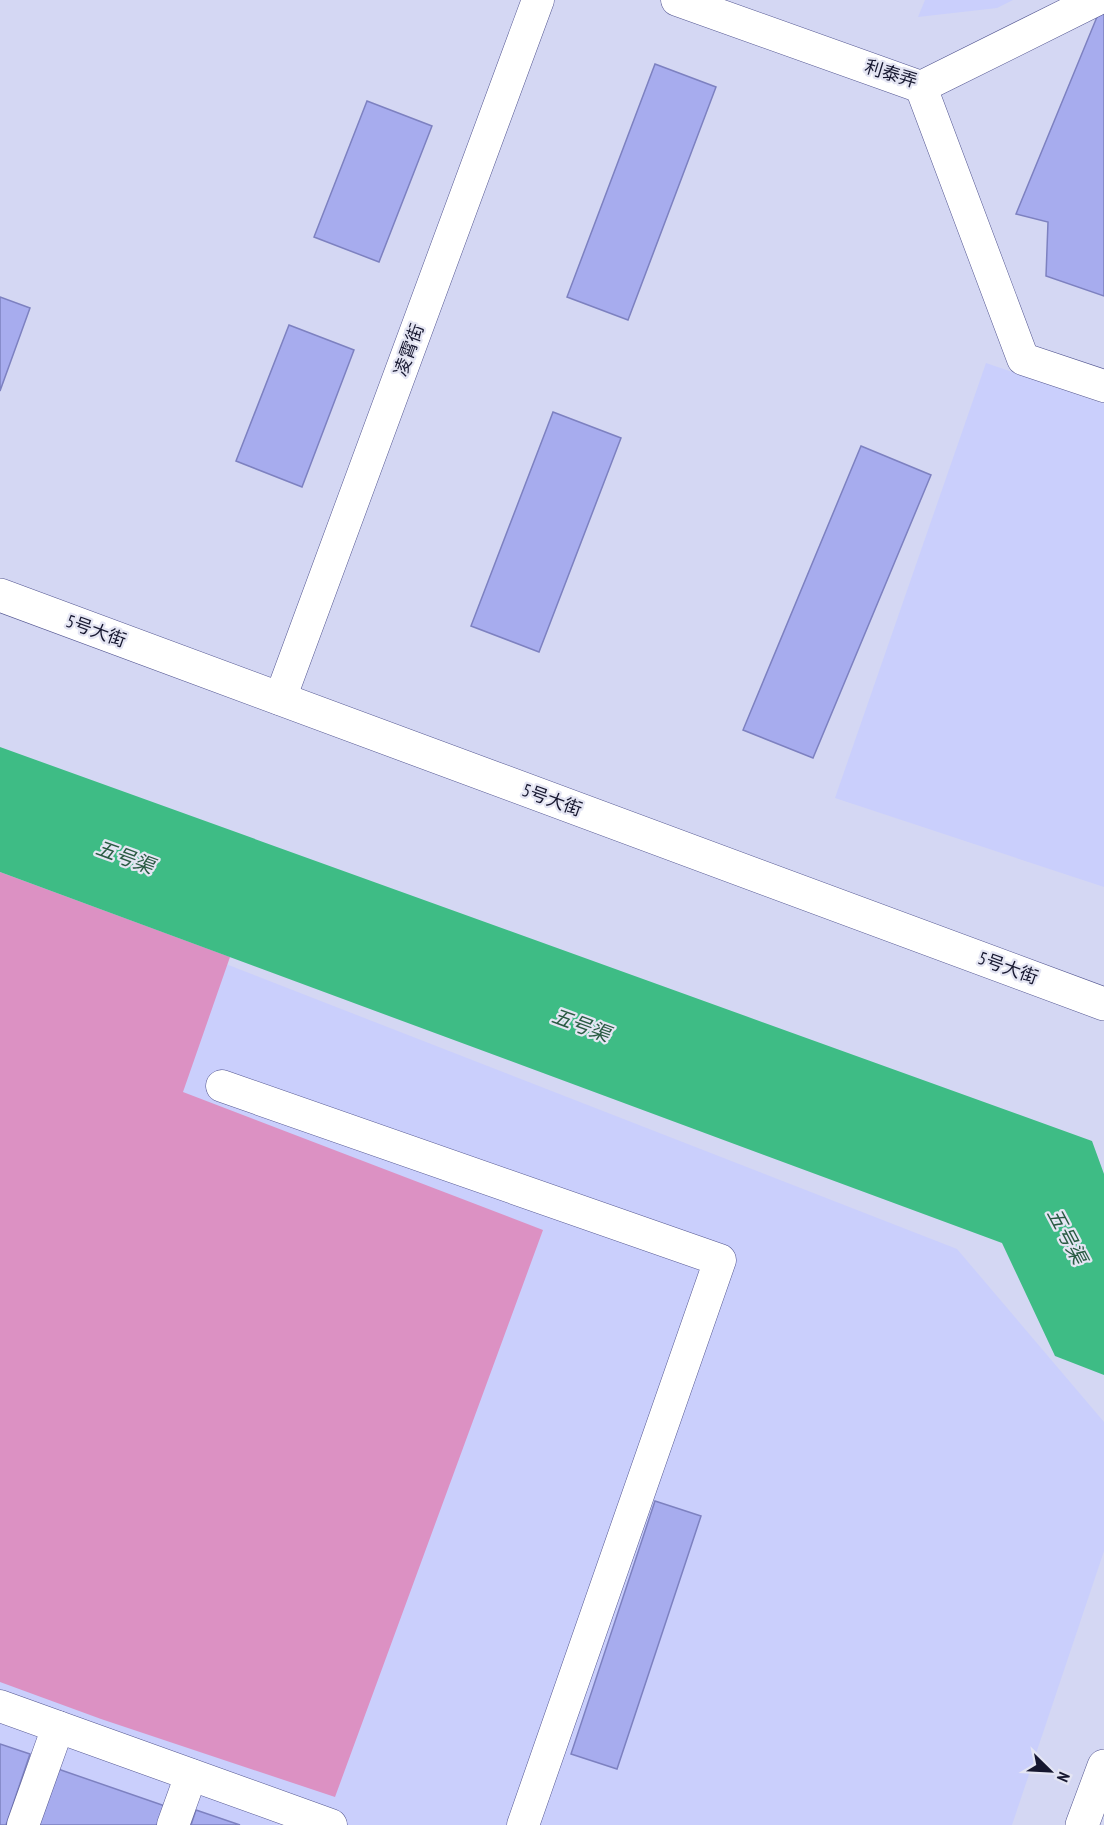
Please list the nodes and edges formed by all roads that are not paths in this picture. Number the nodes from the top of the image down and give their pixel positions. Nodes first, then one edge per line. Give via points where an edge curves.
1 (538, 0) edge
2 (677, 0) edge
3 (1096, 0) edge
4 (921, 87) junction
5 (1104, 386) edge
6 (0, 596) edge
7 (280, 699) junction
8 (1104, 1004) edge
9 (222, 1086) dead end
10 (0, 1707) edge
11 (58, 1727) junction
12 (1104, 1766) edge
13 (191, 1775) junction
14 (23, 1825) edge
15 (173, 1825) edge
16 (329, 1825) edge
17 (523, 1825) edge
18 (1082, 1825) edge

1 - 7 street, 凌霄街
2 - 4 street, 利泰弄
3 - 4 street, 利泰弄
4 - 5 street via 1023,359
6 - 7 main road, 5号大街
7 - 8 main road, 5号大街
9 - 17 street via 720,1260
10 - 11 street
11 - 13 street
11 - 14 street
12 - 18 main road
13 - 15 street
13 - 16 street

